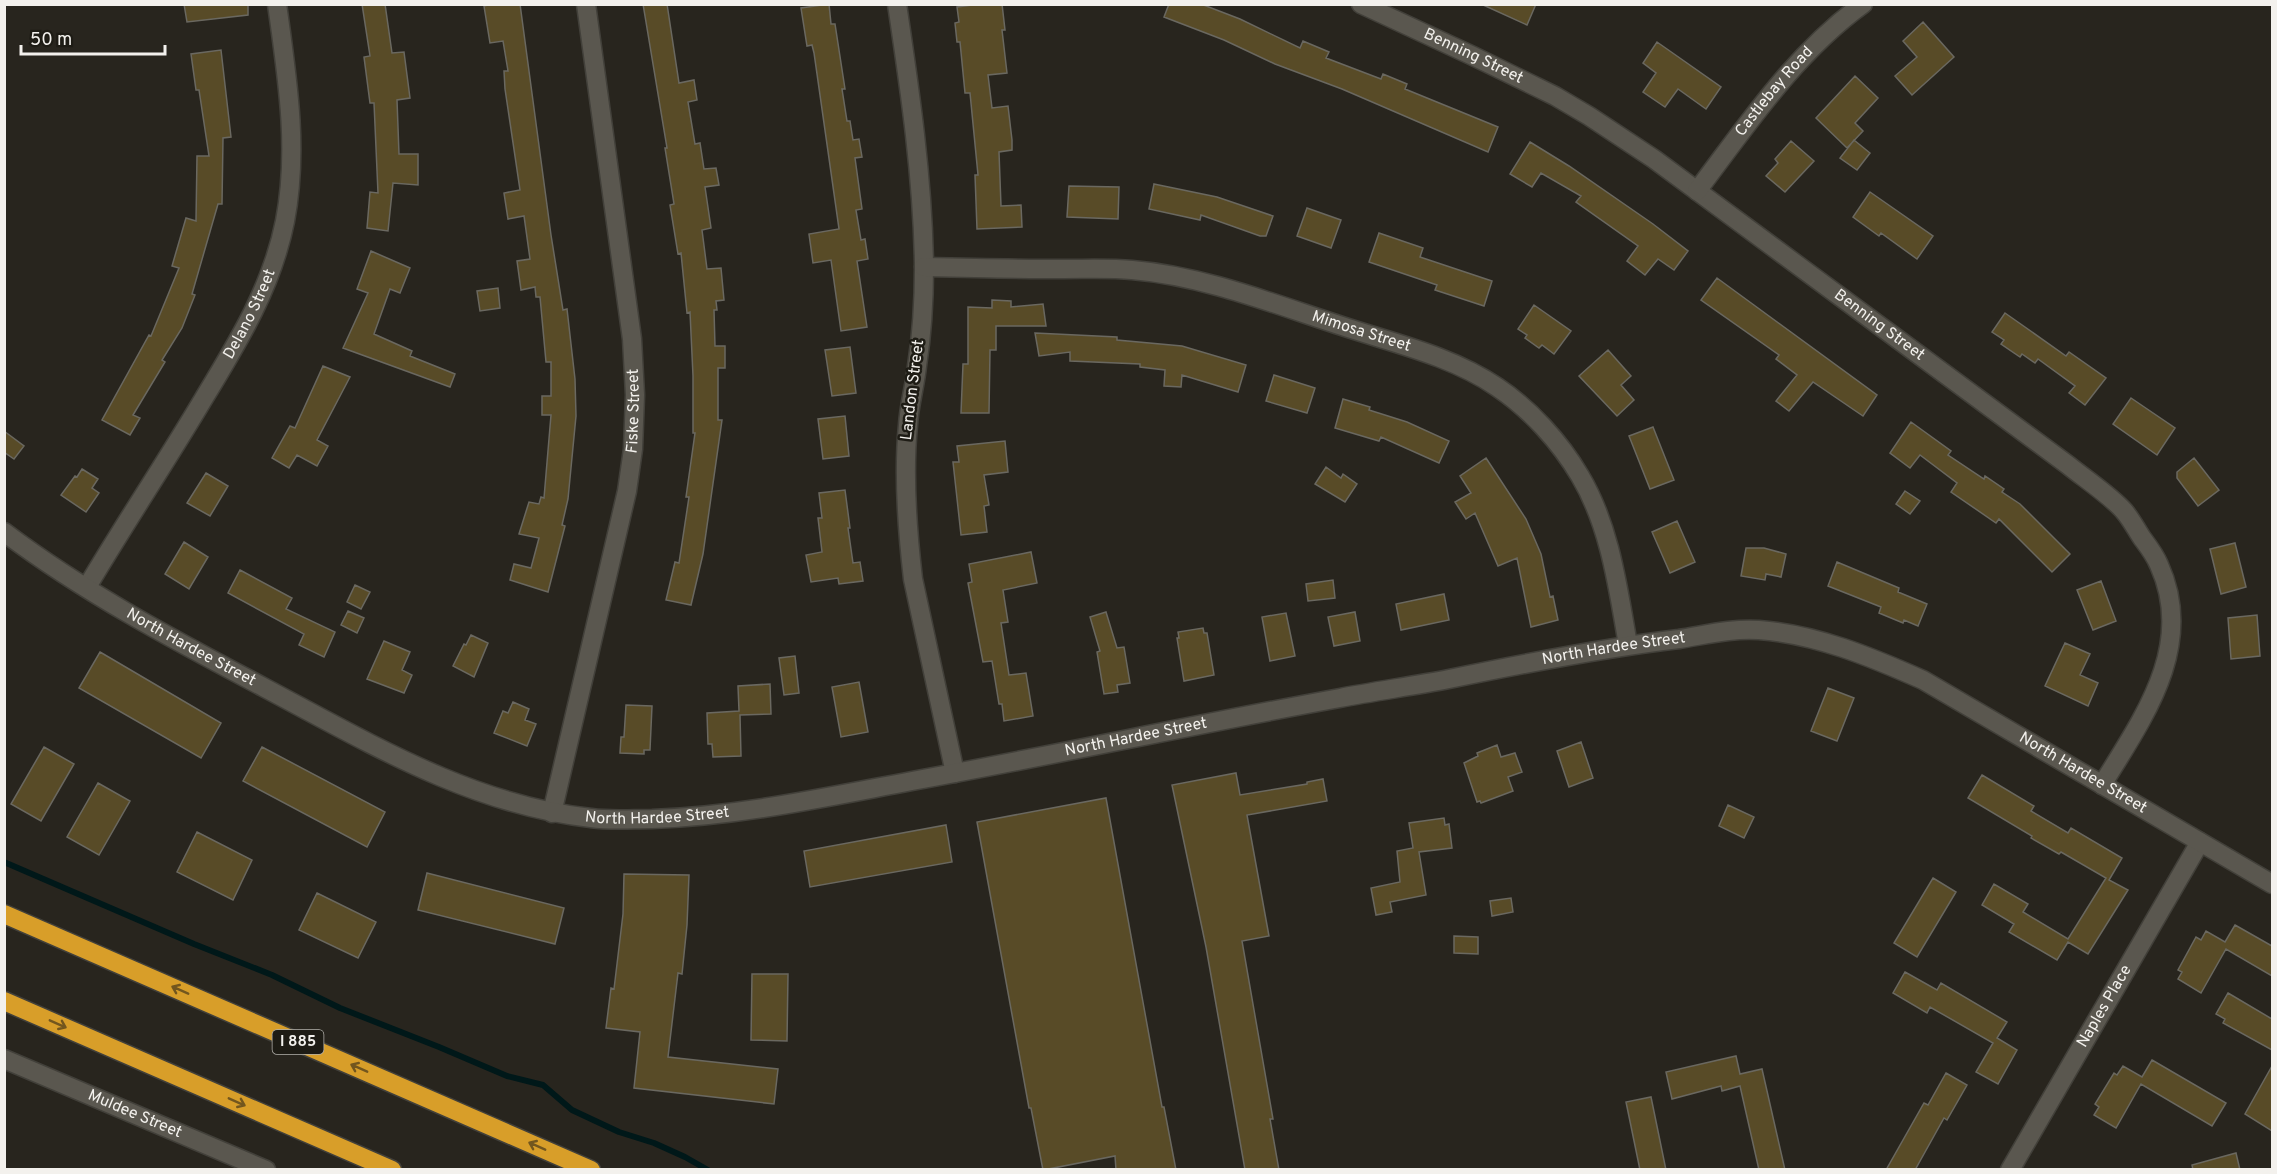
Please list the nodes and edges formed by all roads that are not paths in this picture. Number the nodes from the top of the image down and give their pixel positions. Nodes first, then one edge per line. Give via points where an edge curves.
1 (277, 4) edge
2 (585, 4) edge
3 (897, 4) edge
4 (1361, 4) edge
5 (1863, 4) edge
6 (1697, 191) junction
7 (924, 267) junction
8 (4, 532) edge
9 (87, 587) junction
10 (1628, 645) junction
11 (955, 773) junction
12 (2102, 784) junction
13 (552, 813) junction
14 (2200, 842) junction
15 (2272, 884) edge
16 (4, 914) edge
17 (4, 1001) edge
18 (4, 1059) edge
19 (266, 1170) edge
20 (392, 1170) edge
21 (591, 1170) edge
22 (2010, 1170) edge

1 - 9 street, Delano Street via 290,95 292,157 285,221 268,283 240,339
2 - 13 street, Fiske Street via 632,339 635,395 627,491
3 - 7 street, Landon Street via 912,100
4 - 6 street, Benning Street via 1555,96
5 - 6 street, Castlebay Road via 1782,79
6 - 12 street, Benning Street via 2124,510 2159,564 2168,590 2170,643 2163,672 2143,718
7 - 10 street, Mimosa Street via 1132,270 1171,276 1218,286 1462,368 1510,397 1536,419 1566,455 1592,496 1615,577
7 - 11 street, Landon Street via 905,461 909,550
8 - 9 street, North Hardee Street
9 - 13 street, North Hardee Street via 167,636 421,770 510,803
10 - 11 street, North Hardee Street
10 - 12 street, North Hardee Street via 1760,630 1831,644 1923,680
11 - 13 street, North Hardee Street via 685,818 594,819
12 - 14 street, North Hardee Street
14 - 15 street, North Hardee Street
14 - 22 street, Naples Place
21 -> 16 highway, I 885
17 -> 20 highway
18 - 19 street, Muldee Street

